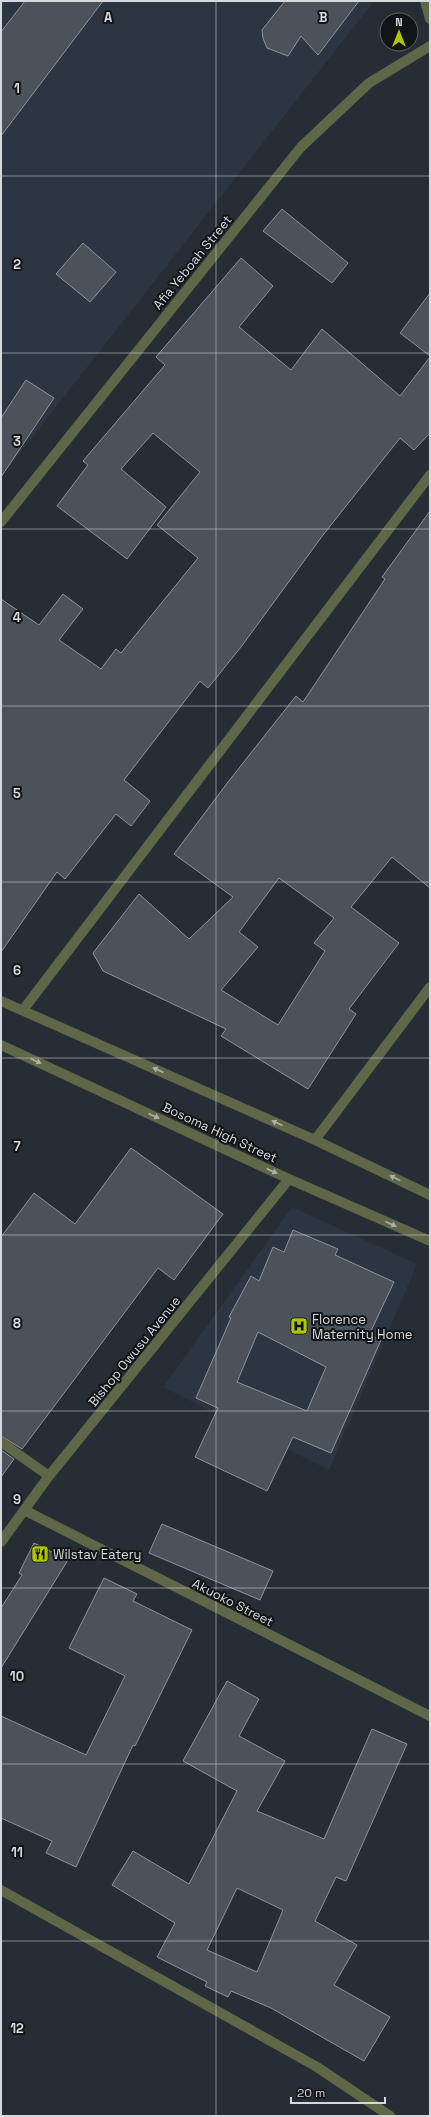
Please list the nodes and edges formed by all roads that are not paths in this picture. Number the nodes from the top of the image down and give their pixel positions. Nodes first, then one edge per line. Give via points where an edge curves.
1 (425, 1) edge
2 (430, 19) edge
3 (430, 46) edge
4 (430, 475) edge
5 (1, 522) edge
6 (430, 988) edge
7 (1, 1001) edge
8 (23, 1010) junction
9 (1, 1045) edge
10 (315, 1140) junction
11 (289, 1179) junction
12 (430, 1195) edge
13 (430, 1242) edge
14 (1, 1442) edge
15 (49, 1476) junction
16 (24, 1510) junction
17 (1, 1542) edge
18 (430, 1716) edge
19 (1, 1890) edge
20 (390, 2116) edge

1 - 2 street
3 - 5 street, Afia Yeboah Street via 369,83 301,147
4 - 8 street
6 - 10 street
7 - 8 street
10 -> 8 street
9 -> 11 street, Bosoma High Street
12 -> 10 street
11 -> 13 street, Bosoma High Street
11 - 15 street, Bishop Owusu Avenue
14 - 15 street
15 - 16 street, Bishop Owusu Avenue
16 - 17 street, Bishop Owusu Avenue
16 - 18 street, Akuoko Street
19 - 20 street via 317,2067

